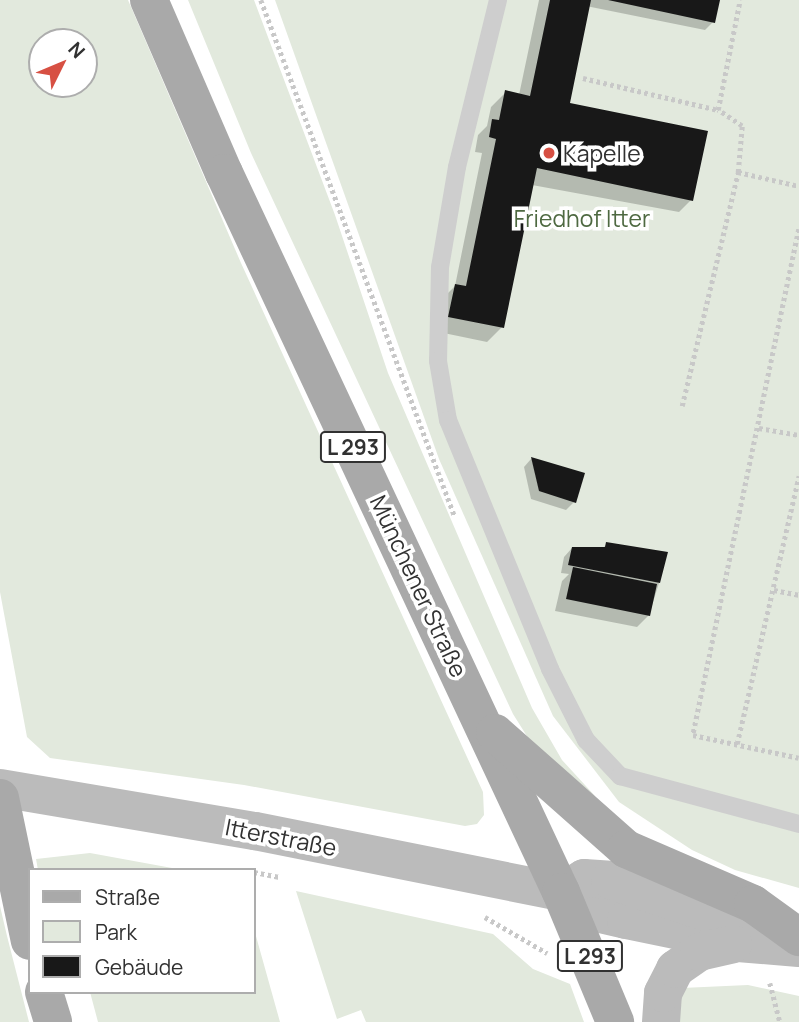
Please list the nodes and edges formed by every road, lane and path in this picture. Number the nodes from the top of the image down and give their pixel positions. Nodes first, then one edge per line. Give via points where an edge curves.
1 (149, 0) edge
2 (498, 0) edge
3 (740, 0) edge
4 (583, 78) dead end
5 (718, 110) junction
6 (738, 172) junction
7 (799, 186) edge
8 (799, 229) edge
9 (682, 406) dead end
10 (759, 428) junction
11 (799, 435) edge
12 (799, 476) edge
13 (774, 590) junction
14 (799, 595) edge
15 (483, 722) junction
16 (737, 744) junction
17 (799, 758) edge
18 (0, 788) edge
19 (0, 798) edge
20 (799, 824) edge
21 (256, 872) edge
22 (294, 880) dead end
23 (561, 892) junction
24 (472, 914) dead end
25 (28, 931) edge
26 (799, 937) edge
27 (738, 943) junction
28 (799, 946) edge
29 (594, 966) junction
30 (768, 979) dead end
31 (45, 994) edge
32 (53, 1022) edge
33 (615, 1022) edge
34 (661, 1022) edge
35 (780, 1022) edge

1 - 15 main road, Münchener Straße / L 293 via 223,173
2 - 20 lane via 457,167 440,267 438,361 448,420 550,669 586,740 620,776
3 - 5 path
4 - 5 path
5 - 6 path via 742,127
6 - 7 path
6 - 9 path
8 - 10 path
10 - 11 path
10 - 16 path via 693,735
12 - 13 path
13 - 14 path
13 - 16 path
15 - 23 main road, Münchener Straße / L 293
15 - 26 main road via 626,849 753,904
16 - 17 path
18 - 23 street, Itterstraße via 255,831
19 - 25 main road
21 - 22 path
23 - 27 street, Itterstraße via 596,913
23 - 28 street, Itterstraße via 584,878 610,880
23 - 29 main road, Münchener Straße / L 293
24 - 29 path via 485,917 542,952
27 - 28 street, Itterstraße
27 - 34 street via 699,952 675,969 663,993
29 - 33 main road, Münchener Straße / L 293
30 - 35 path
31 - 32 main road

